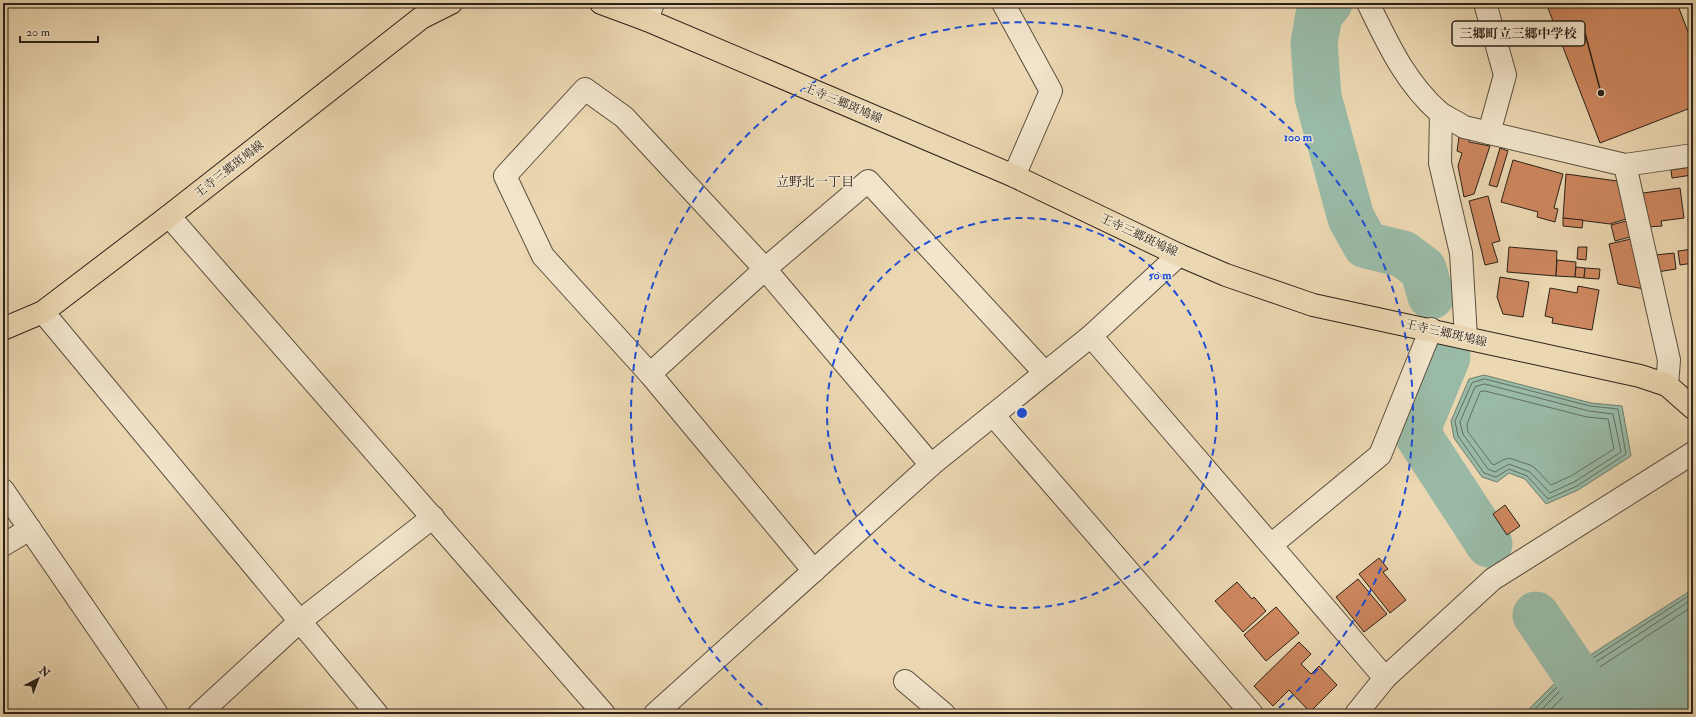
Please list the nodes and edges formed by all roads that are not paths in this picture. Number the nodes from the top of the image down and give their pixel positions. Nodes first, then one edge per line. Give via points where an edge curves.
1 (451, 3) edge
2 (601, 3) edge
3 (1003, 3) edge
4 (1368, 3) edge
5 (1485, 3) edge
6 (650, 11) edge
7 (1441, 114) junction
8 (1489, 133) junction
9 (1693, 155) edge
10 (1625, 165) junction
11 (1014, 176) junction
12 (169, 216) junction
13 (1179, 255) junction
14 (766, 269) junction
15 (43, 312) junction
16 (3, 329) edge
17 (1431, 329) junction
18 (1091, 336) junction
19 (1466, 338) junction
20 (1045, 373) junction
21 (650, 374) junction
22 (1667, 385) junction
23 (1693, 408) edge
24 (993, 415) junction
25 (1693, 453) edge
26 (931, 465) junction
27 (3, 490) edge
28 (433, 517) junction
29 (30, 529) junction
30 (3, 545) edge
31 (1271, 545) junction
32 (814, 571) junction
33 (300, 621) junction
34 (1386, 678) junction
35 (905, 681) dead end
36 (157, 714) edge
37 (199, 714) edge
38 (376, 714) edge
39 (604, 714) edge
40 (655, 714) edge
41 (944, 714) edge
42 (1252, 714) edge
43 (1356, 714) edge

1 - 12 main road, 王寺三郷斑鳩線 via 421,18
2 - 6 main road, 王寺三郷斑鳩線
3 - 11 street via 1051,91
4 - 7 street via 1398,63 1415,87
5 - 8 street via 1505,74
6 - 11 main road, 王寺三郷斑鳩線
7 - 8 street via 1464,127
7 - 19 street via 1440,163 1461,253
8 - 10 street
9 - 10 street
10 - 22 street via 1669,360
11 - 13 main road, 王寺三郷斑鳩線
12 - 15 main road, 王寺三郷斑鳩線
12 - 28 street
13 - 17 main road, 王寺三郷斑鳩線 via 1226,275 1313,305
13 - 18 street
14 - 20 street via 868,181
14 - 21 street
14 - 21 street via 624,117 585,89 505,176 543,256
14 - 26 street
15 - 16 main road, 王寺三郷斑鳩線
15 - 33 street
17 - 19 main road, 王寺三郷斑鳩線
17 - 31 street via 1380,455
18 - 20 street
18 - 31 street
19 - 22 main road, 王寺三郷斑鳩線 via 1640,376
20 - 24 street
21 - 32 street
22 - 23 main road, 王寺三郷斑鳩線
24 - 26 street
24 - 42 street
25 - 34 street via 1493,579
26 - 32 street
27 - 29 street
28 - 33 street
28 - 39 street
29 - 30 street
29 - 36 street
31 - 34 street
32 - 40 street
33 - 37 street
33 - 38 street
34 - 43 street
35 - 41 street

